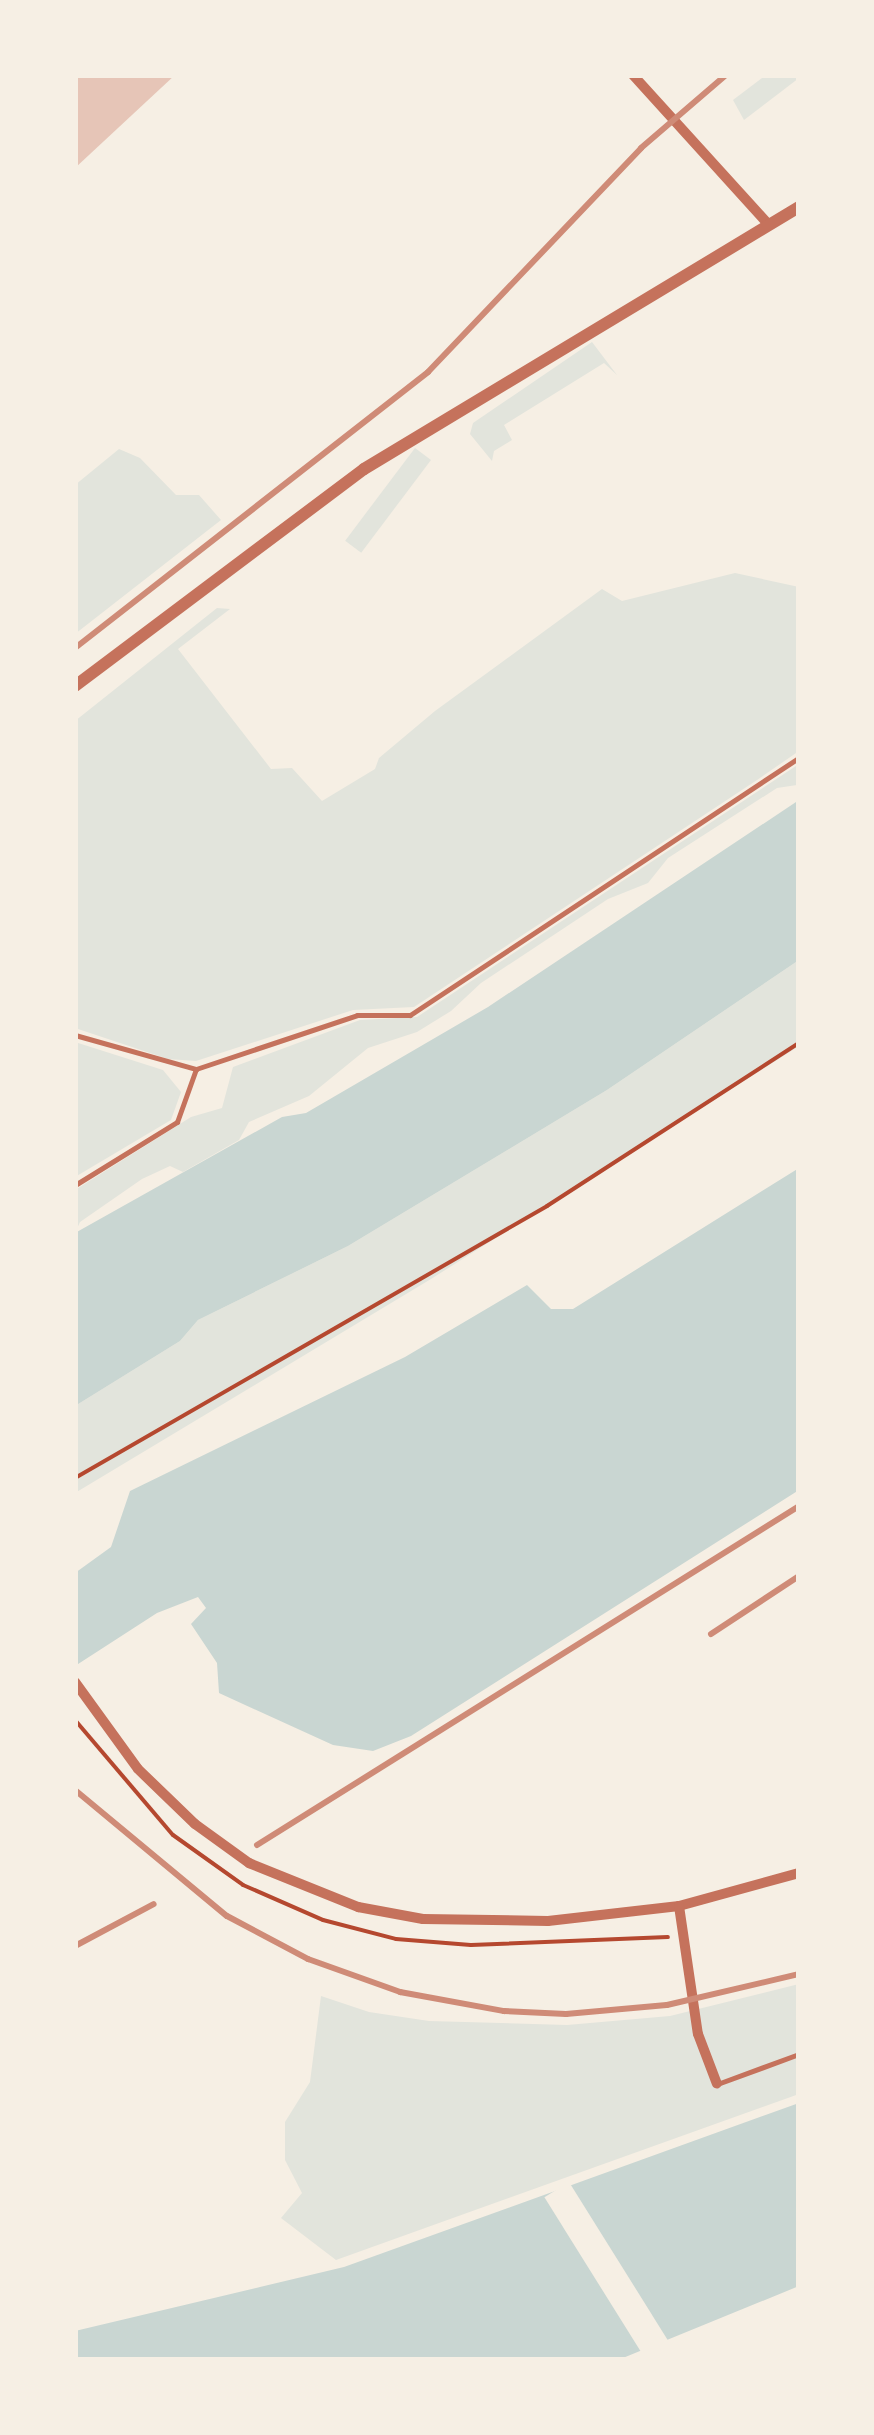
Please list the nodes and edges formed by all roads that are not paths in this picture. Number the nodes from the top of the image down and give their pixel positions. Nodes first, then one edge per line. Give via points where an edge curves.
1 (632, 75) edge
2 (799, 207) edge
3 (768, 224) junction
4 (75, 686) edge
5 (799, 758) edge
6 (75, 1034) edge
7 (196, 1069) junction
8 (75, 1185) edge
9 (75, 1682) edge
10 (799, 1873) edge
11 (679, 1906) junction
12 (799, 2054) edge
13 (717, 2084) joint

1 - 3 street
2 - 3 street
3 - 4 street via 364,469
5 - 7 lane via 420,1010 400,1018 357,1015
6 - 7 lane
7 - 8 lane via 177,1122
9 - 11 street via 138,1769 195,1824 249,1863 358,1907 482,1922
10 - 11 street
11 - 13 street via 698,2034
12 - 13 lane

